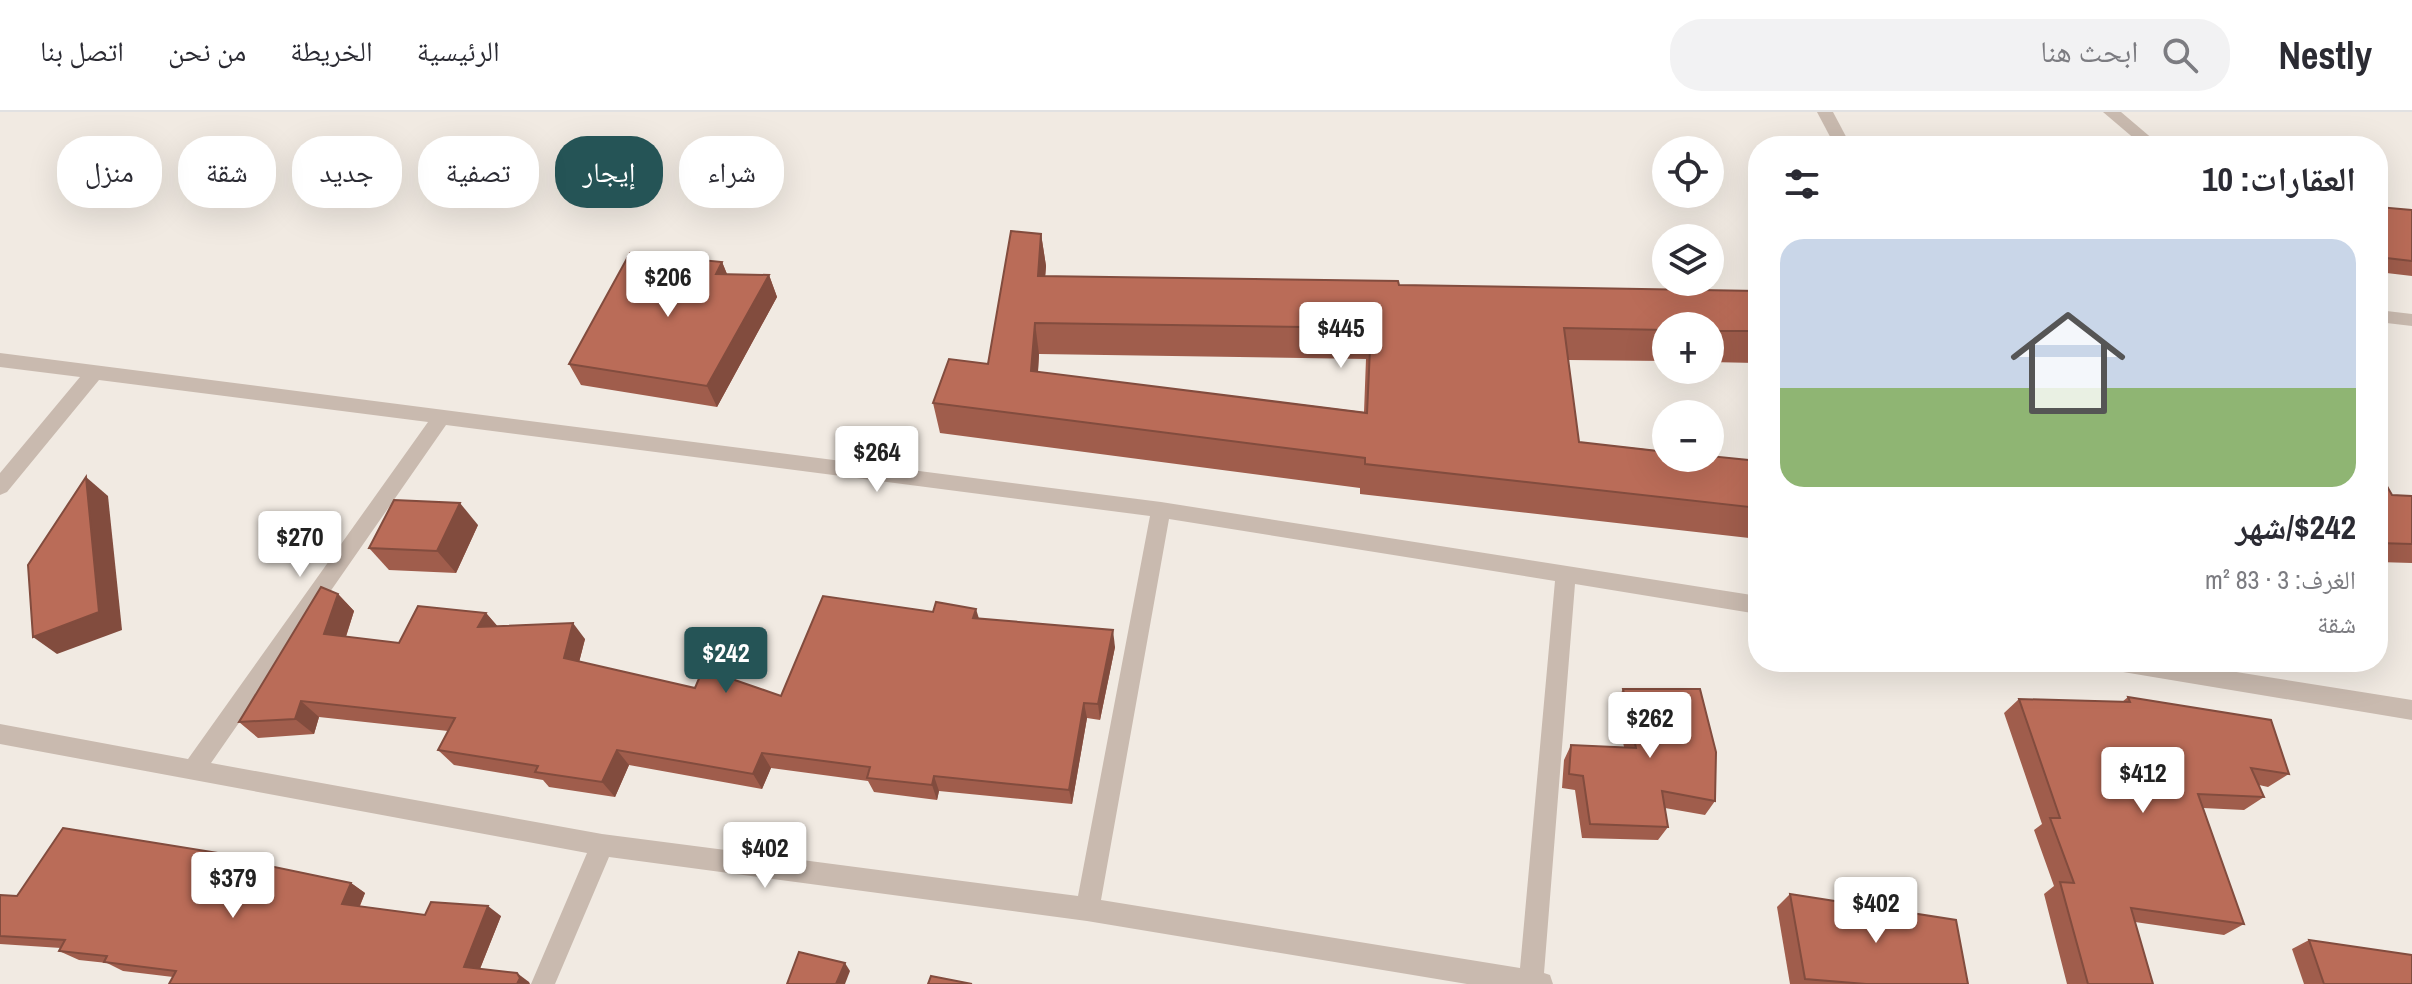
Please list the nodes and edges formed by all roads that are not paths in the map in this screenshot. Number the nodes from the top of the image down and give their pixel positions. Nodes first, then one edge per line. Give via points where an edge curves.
1 (1825, 112) edge
2 (2111, 112) edge
3 (1838, 136) edge
4 (2141, 136) edge
5 (2388, 317) edge
6 (2412, 320) edge
7 (0, 360) edge
8 (94, 373) junction
9 (443, 415) junction
10 (0, 487) edge
11 (1161, 510) junction
12 (1566, 574) junction
13 (1748, 603) edge
14 (2178, 672) edge
15 (2412, 710) edge
16 (0, 734) edge
17 (194, 769) junction
18 (602, 845) junction
19 (1087, 909) junction
20 (1536, 983) edge
21 (543, 984) edge

1 - 3 street
2 - 4 street
5 - 6 street
7 - 8 street
8 - 9 street
8 - 10 street
9 - 11 street
9 - 17 street
11 - 12 street
11 - 19 street
12 - 13 street
12 - 20 street
14 - 15 street
16 - 17 street
17 - 18 street
18 - 19 street
18 - 21 street
19 - 20 street

